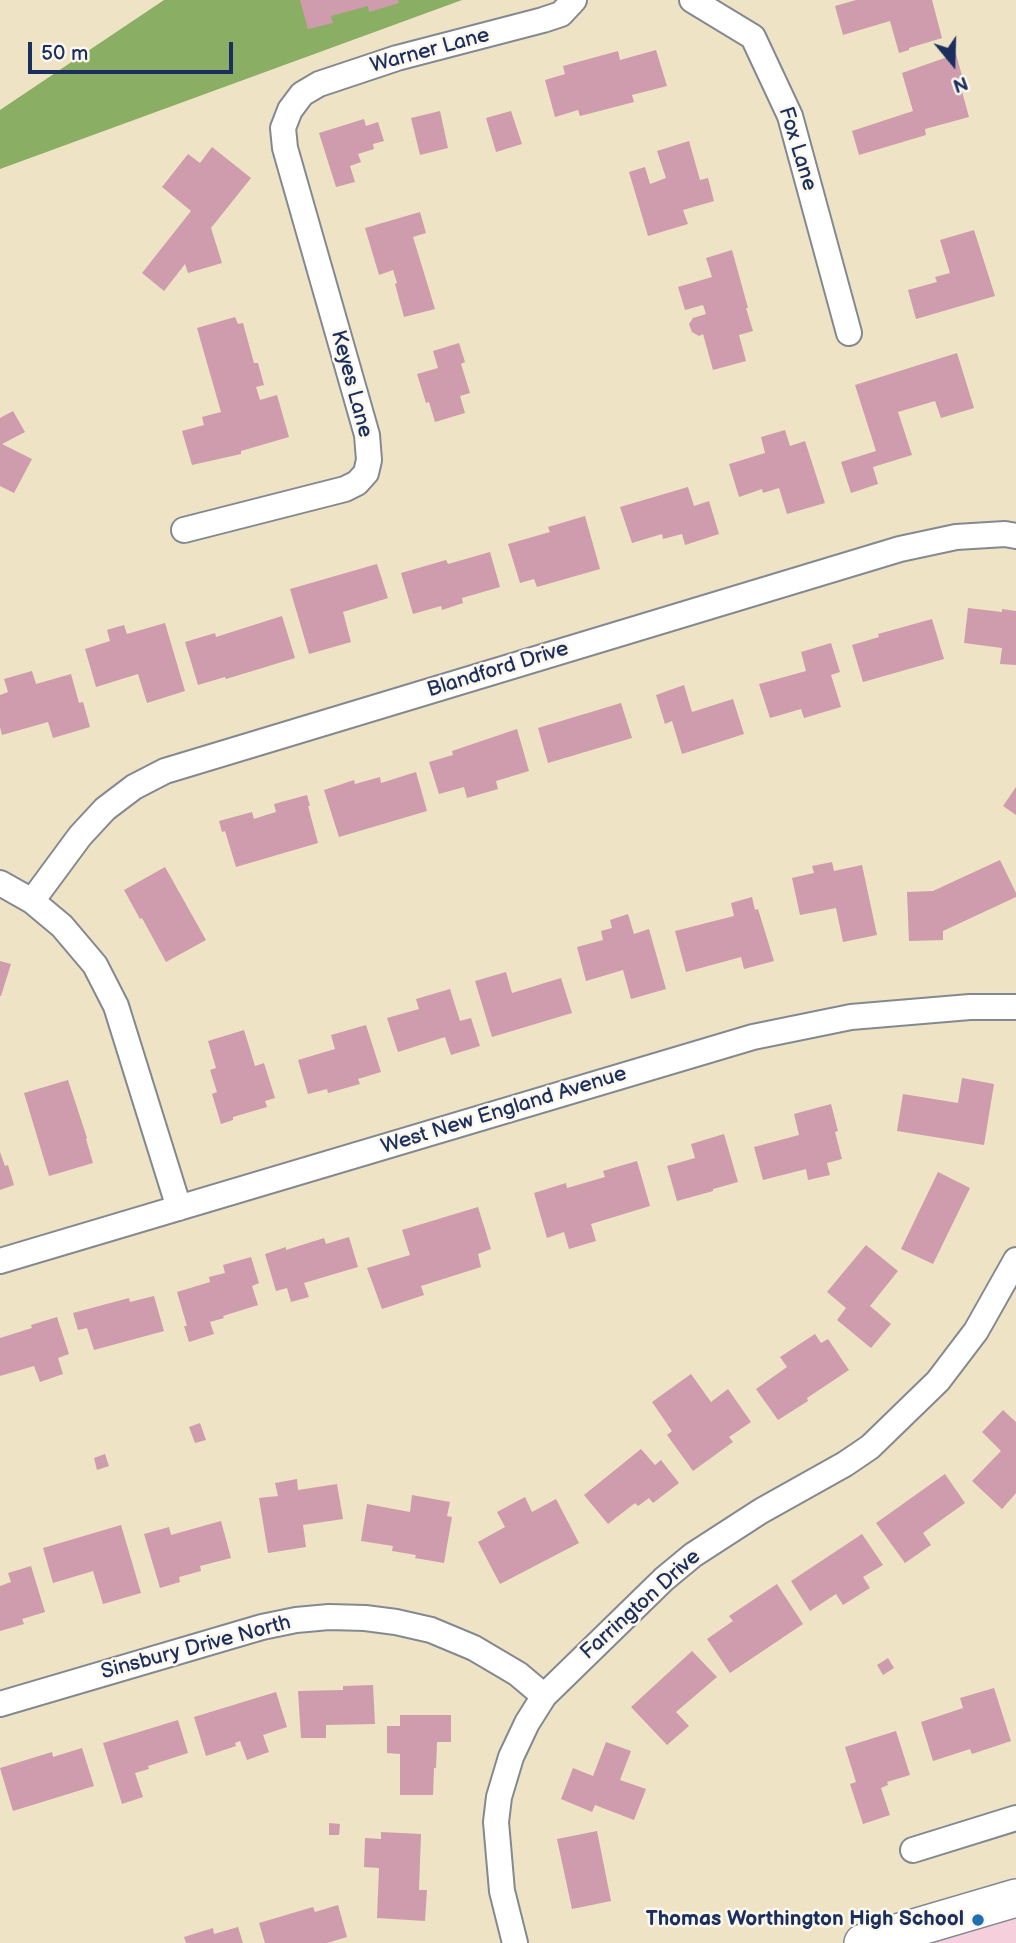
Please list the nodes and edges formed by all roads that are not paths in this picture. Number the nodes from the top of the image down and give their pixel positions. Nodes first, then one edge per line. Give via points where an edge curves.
1 (574, 0) edge
2 (692, 0) edge
3 (290, 110) joint
4 (849, 333) dead end
5 (184, 530) dead end
6 (1016, 536) edge
7 (0, 883) edge
8 (32, 901) junction
9 (1016, 1007) edge
10 (179, 1208) junction
11 (1016, 1260) edge
12 (0, 1261) edge
13 (544, 1696) junction
14 (0, 1704) edge
15 (1016, 1818) edge
16 (913, 1850) dead end
17 (1016, 1898) edge
18 (515, 1943) edge
19 (863, 1943) edge

1 - 3 street, Warner Lane via 561,14 543,20 318,84 302,94
2 - 4 street, Fox Lane via 753,37 764,60 790,116
3 - 5 street, Keyes Lane via 284,128 285,148 367,435 366,473 345,489
6 - 8 street, Blandford Drive via 956,537 900,549 164,771 105,809 79,836
7 - 8 street
8 - 10 street via 67,930 95,965 116,1006
9 - 10 street, West New England Avenue via 851,1017 753,1037
10 - 12 street, West New England Avenue
11 - 13 street, Farrington Drive via 976,1331 938,1381 870,1447 693,1555
13 - 14 street, Sinsbury Drive North via 474,1648 431,1630 365,1618 329,1617 262,1628
13 - 18 street, Farrington Drive via 510,1757 496,1822 502,1891
15 - 16 street
17 - 19 main road

